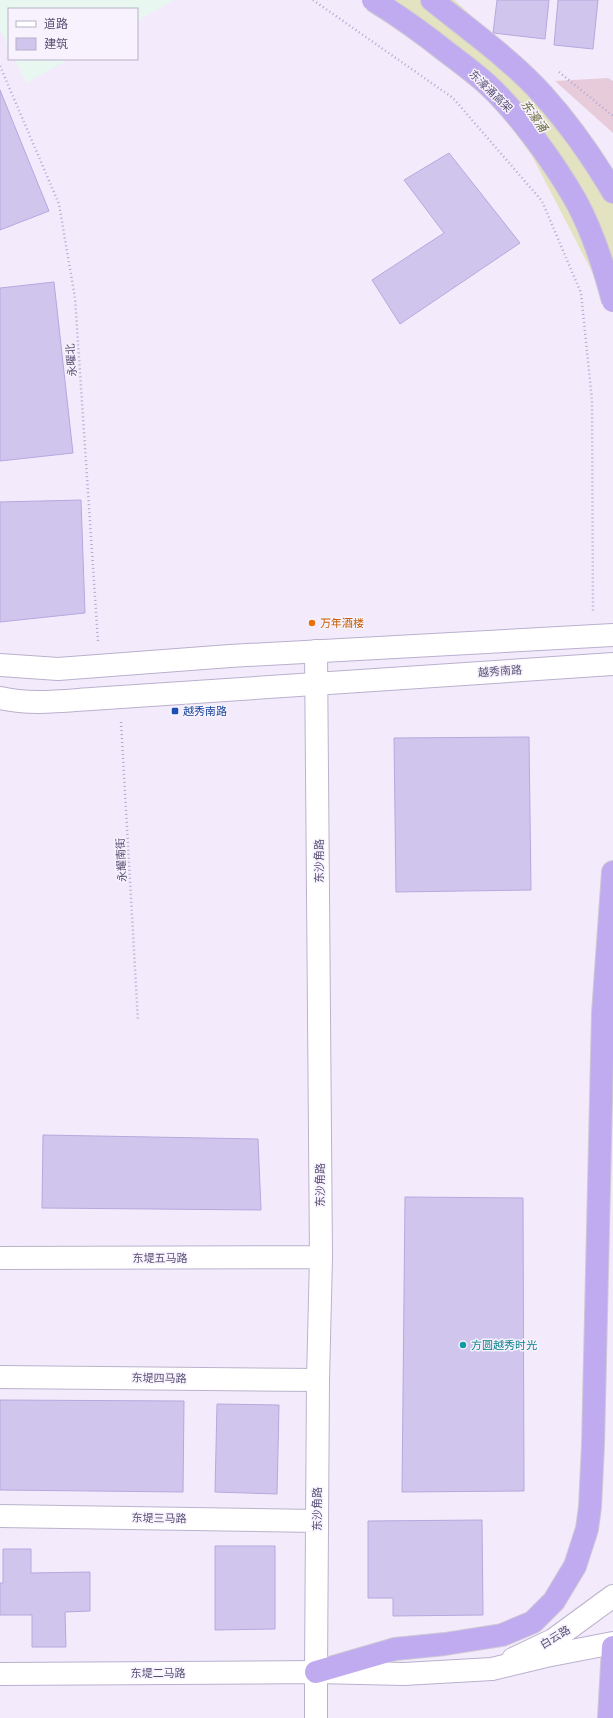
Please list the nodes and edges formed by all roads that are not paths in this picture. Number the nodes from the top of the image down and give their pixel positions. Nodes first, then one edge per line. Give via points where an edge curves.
1 (373, 0) edge
2 (382, 0) edge
3 (432, 0) edge
4 (613, 192) edge
5 (613, 267) edge
6 (613, 301) edge
7 (603, 635) edge
8 (316, 651) junction
9 (603, 664) edge
10 (0, 665) edge
11 (318, 683) junction
12 (0, 698) edge
13 (613, 872) edge
14 (321, 1257) junction
15 (0, 1258) edge
16 (0, 1377) edge
17 (318, 1380) junction
18 (0, 1516) edge
19 (317, 1521) junction
20 (613, 1596) edge
21 (613, 1643) edge
22 (613, 1647) edge
23 (492, 1669) junction
24 (316, 1672) junction
25 (0, 1674) edge
26 (316, 1718) edge
27 (609, 1718) edge

1 - 6 highway, 东濠涌高架, bridge via 465,66 509,107 555,168 576,201 605,272
2 - 5 highway, 东濠涌高架, bridge via 413,20 481,74 517,111 553,158 595,229
3 - 4 highway via 473,32 542,94 570,126
7 - 8 street
8 - 10 street via 58,669
8 - 11 street, 东沙角路
9 - 11 street, 越秀南路
11 - 12 street, 越秀南路 via 120,698 47,701
11 - 14 street, 东沙角路
13 - 24 highway via 603,1013 590,1507 587,1529 575,1566 554,1601 533,1622 502,1635 395,1649
14 - 15 street, 东堤五马路
14 - 17 street, 东沙角路
16 - 17 street, 东堤四马路
17 - 19 street, 东沙角路
18 - 19 street, 东堤三马路
19 - 24 street, 东沙角路
20 - 23 street, 白云路 via 553,1640
21 - 23 street
22 - 27 highway
23 - 24 street, 东堤二马路 via 404,1674
24 - 25 street, 东堤二马路
24 - 26 street, 东沙角路

